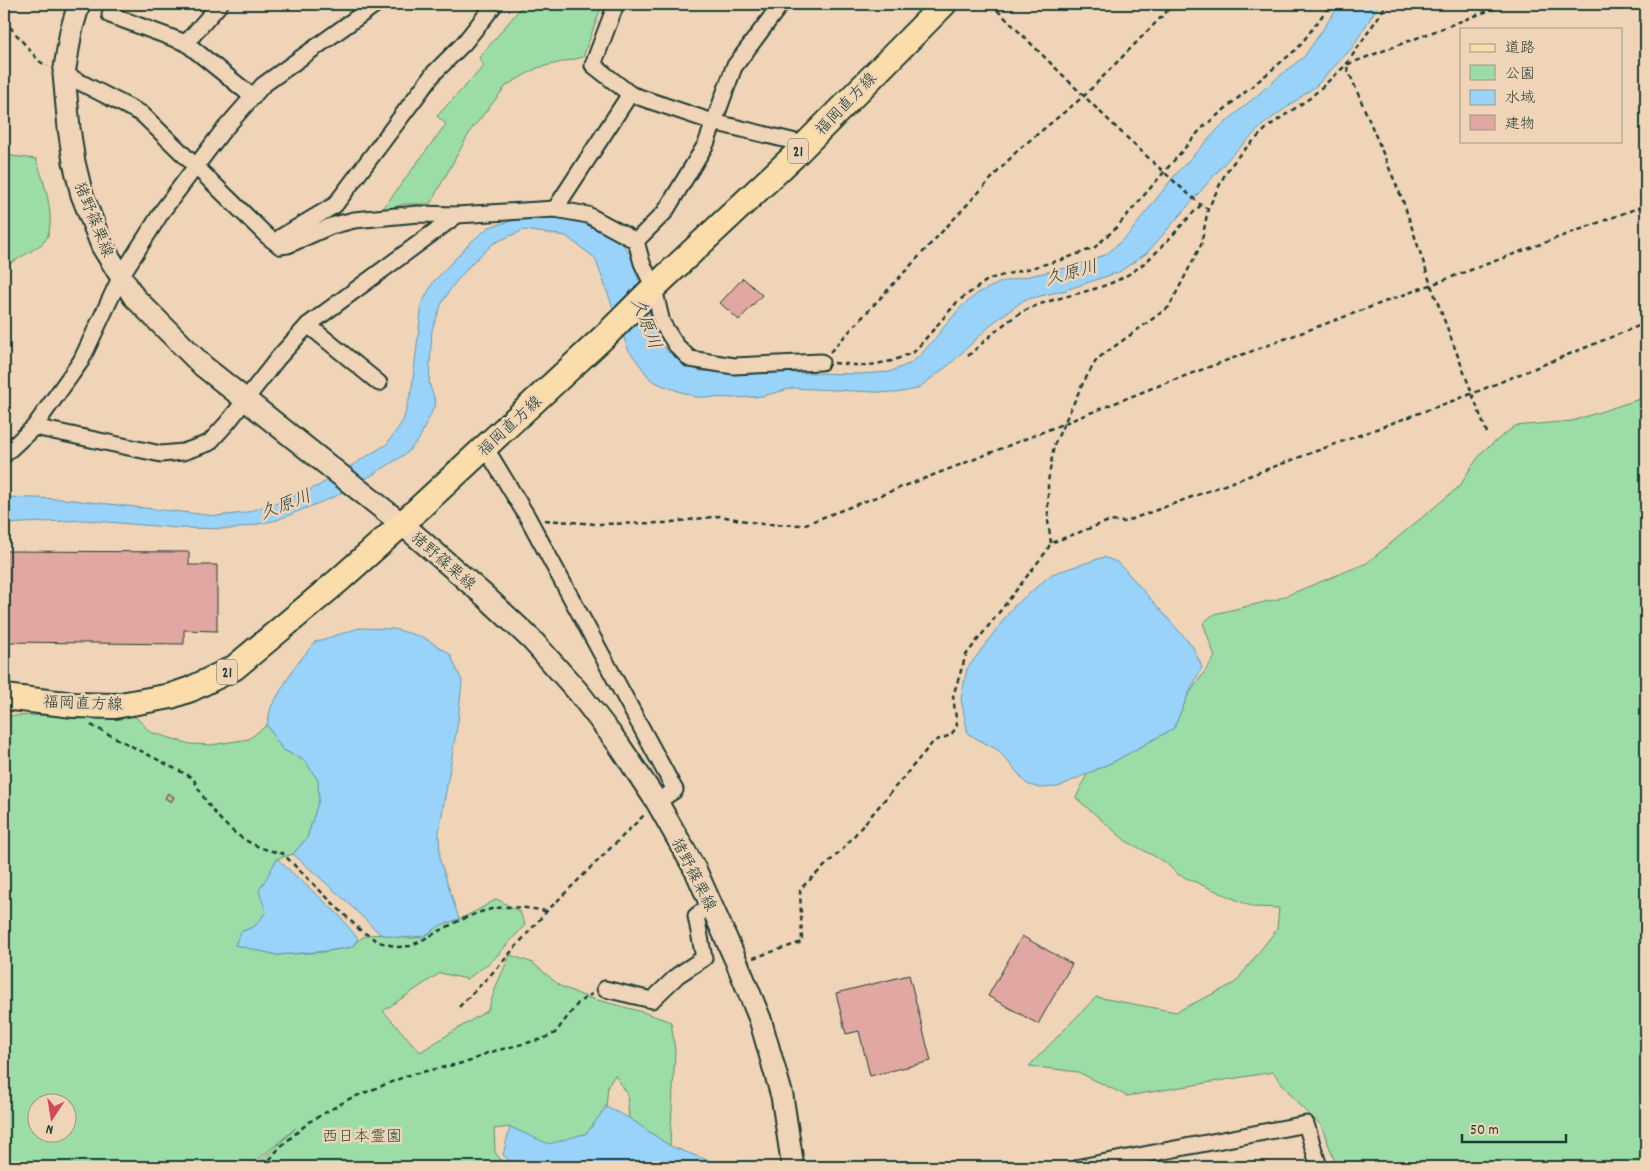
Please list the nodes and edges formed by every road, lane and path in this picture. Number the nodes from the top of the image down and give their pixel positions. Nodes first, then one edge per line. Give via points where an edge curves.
1 (79, 4) edge
2 (114, 4) edge
3 (220, 4) edge
4 (376, 4) edge
5 (495, 4) edge
6 (616, 4) edge
7 (944, 4) edge
8 (991, 4) edge
9 (1174, 4) edge
10 (1331, 4) edge
11 (1387, 4) edge
12 (1506, 4) edge
13 (772, 6) edge
14 (4, 20) edge
15 (186, 43) junction
16 (1346, 65) junction
17 (64, 74) junction
18 (630, 94) junction
19 (1084, 96) junction
20 (253, 97) junction
21 (713, 122) junction
22 (803, 147) junction
23 (196, 168) junction
24 (1164, 173) junction
25 (1201, 205) junction
26 (1646, 205) edge
27 (555, 209) junction
28 (1208, 209) junction
29 (457, 215) junction
30 (636, 241) junction
31 (280, 246) junction
32 (121, 276) junction
33 (1431, 285) junction
34 (651, 291) junction
35 (1646, 323) edge
36 (308, 325) junction
37 (968, 356) dead end
38 (820, 362) junction
39 (379, 383) dead end
40 (1471, 394) junction
41 (246, 400) junction
42 (1063, 424) junction
43 (34, 426) junction
44 (1487, 433) dead end
45 (485, 447) junction
46 (4, 455) edge
47 (528, 518) junction
48 (402, 524) junction
49 (1051, 543) junction
50 (4, 696) edge
51 (74, 705) junction
52 (657, 802) junction
53 (711, 905) junction
54 (547, 911) junction
55 (738, 963) junction
56 (606, 989) joint
57 (459, 1007) dead end
58 (264, 1167) edge
59 (793, 1167) edge
60 (1080, 1167) edge
61 (1318, 1167) edge

1 - 17 main road, 猪野篠栗線
2 - 15 street via 110,15
3 - 15 street
4 - 20 street via 263,85
5 - 31 street via 464,43 434,73 335,205 281,237
6 - 18 street via 593,65
7 - 22 main road, 福岡直方線 / 21
8 - 19 path
9 - 19 path
10 - 24 path via 1298,48 1201,130
11 - 16 path
12 - 16 path
13 - 21 street via 734,67
14 - 17 path via 39,61
15 - 20 street
16 - 28 path via 1310,98 1269,126 1240,154 1226,172
16 - 33 path via 1403,201
17 - 23 street via 142,114
17 - 32 main road, 猪野篠栗線 via 74,162 82,195 102,246
18 - 21 street
18 - 27 street
19 - 24 path
19 - 38 path via 1018,150
20 - 23 street
21 - 22 street via 796,142
21 - 30 street via 706,144 665,212
22 - 34 main road, 福岡直方線 / 21
23 - 31 street
23 - 32 street via 163,210
24 - 25 path
24 - 38 path via 1094,248 989,279 958,301 914,352 892,361 865,366
25 - 28 path
25 - 37 path via 1158,251 1129,274 1093,290 1061,297 1024,311
26 - 33 path
27 - 29 street
27 - 30 street via 588,215
28 - 42 path via 1201,245 1169,307 1097,359
29 - 31 street via 418,214 354,220
29 - 36 street
30 - 34 street
32 - 41 main road, 猪野篠栗線 via 134,297 196,360
32 - 43 street via 81,361
33 - 40 path
33 - 42 path via 1155,386
34 - 38 street via 662,323 690,359 734,366
34 - 45 main road, 福岡直方線 / 21
35 - 40 path
36 - 39 street
36 - 41 street
40 - 44 path
40 - 49 path via 1124,522 1109,521
41 - 43 street via 209,443 183,452 161,454
41 - 48 main road, 猪野篠栗線
42 - 47 path via 803,525 762,524 720,516 654,523 596,524
42 - 49 path via 1054,445 1048,482
43 - 46 street
45 - 47 street
45 - 48 main road, 福岡直方線 / 21
47 - 52 street via 675,790
48 - 51 main road, 福岡直方線 / 21 via 234,668 191,689 151,700 115,706
48 - 52 main road, 猪野篠栗線 via 532,640 579,693
49 - 55 path via 966,655 953,696 957,726 951,735 934,741 843,849 800,889 802,942
50 - 51 main road, 福岡直方線 / 21
51 - 54 path via 74,711 94,727 193,778 218,817 230,829 265,851 282,853 360,930 379,942 398,947 410,946 486,910 516,907
52 - 53 main road, 猪野篠栗線 via 696,871
52 - 54 path
53 - 55 main road, 猪野篠栗線
53 - 56 street via 696,916 704,958 678,975 652,1000
54 - 57 path
55 - 59 main road, 猪野篠栗線 via 760,1020 782,1096
56 - 58 path via 579,1002 554,1033 542,1040 487,1053 471,1062 409,1075 349,1099 309,1122 279,1148
60 - 61 street via 1306,1124

